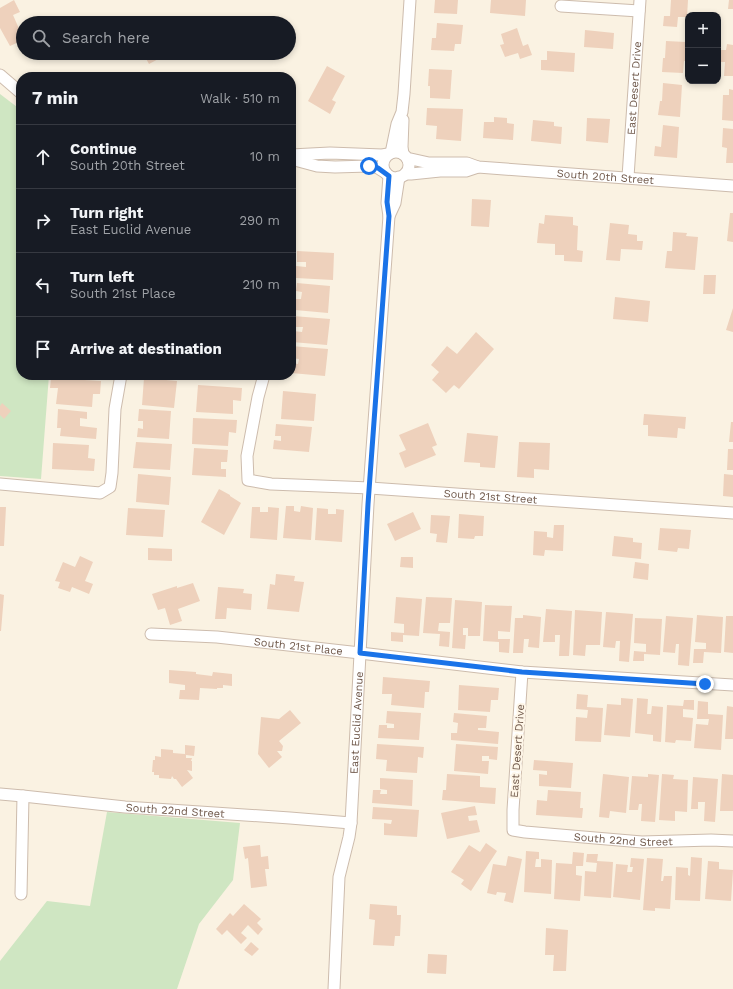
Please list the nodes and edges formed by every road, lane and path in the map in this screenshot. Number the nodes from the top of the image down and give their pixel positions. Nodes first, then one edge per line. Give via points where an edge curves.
1 (410, 0) edge
2 (640, 5) edge
3 (561, 6) dead end
4 (0, 75) edge
5 (16, 89) edge
6 (296, 155) edge
7 (397, 155) junction
8 (296, 160) edge
9 (478, 167) junction
10 (395, 175) junction
11 (628, 177) junction
12 (733, 186) edge
13 (120, 380) edge
14 (263, 380) edge
15 (0, 484) edge
16 (370, 488) junction
17 (733, 513) edge
18 (151, 634) dead end
19 (360, 653) junction
20 (522, 672) junction
21 (733, 685) edge
22 (0, 794) edge
23 (23, 796) junction
24 (351, 822) junction
25 (513, 830) joint
26 (733, 841) edge
27 (21, 894) dead end
28 (334, 989) edge

1 - 7 street via 402,147
2 - 3 street
2 - 11 street, East Desert Drive
4 - 5 street
6 - 7 street, South 20th Street
7 - 9 street, South 20th Street via 430,163 467,163
7 - 10 street via 409,167
7 - 10 street via 383,161 384,170
8 - 10 street, South 20th Street via 317,166 369,166
9 - 10 street, South 20th Street via 466,171
9 - 11 street, South 20th Street
10 - 16 street, East Euclid Avenue via 387,202 389,216
11 - 12 street, South 20th Street
13 - 15 street via 115,409 110,487 100,493
14 - 16 street, South 21st Street via 247,456 248,480 271,484
16 - 17 street, South 21st Street
16 - 19 street, East Euclid Avenue
18 - 19 street, South 21st Place via 217,637
19 - 20 street, South 21st Place
19 - 24 street, East Euclid Avenue
20 - 21 street, South 21st Place
20 - 25 street, East Desert Drive
22 - 23 street, South 22nd Street
23 - 24 street, South 22nd Street via 125,807
23 - 27 street
24 - 28 street, East Euclid Avenue via 339,877
25 - 26 street, South 22nd Street via 642,842

